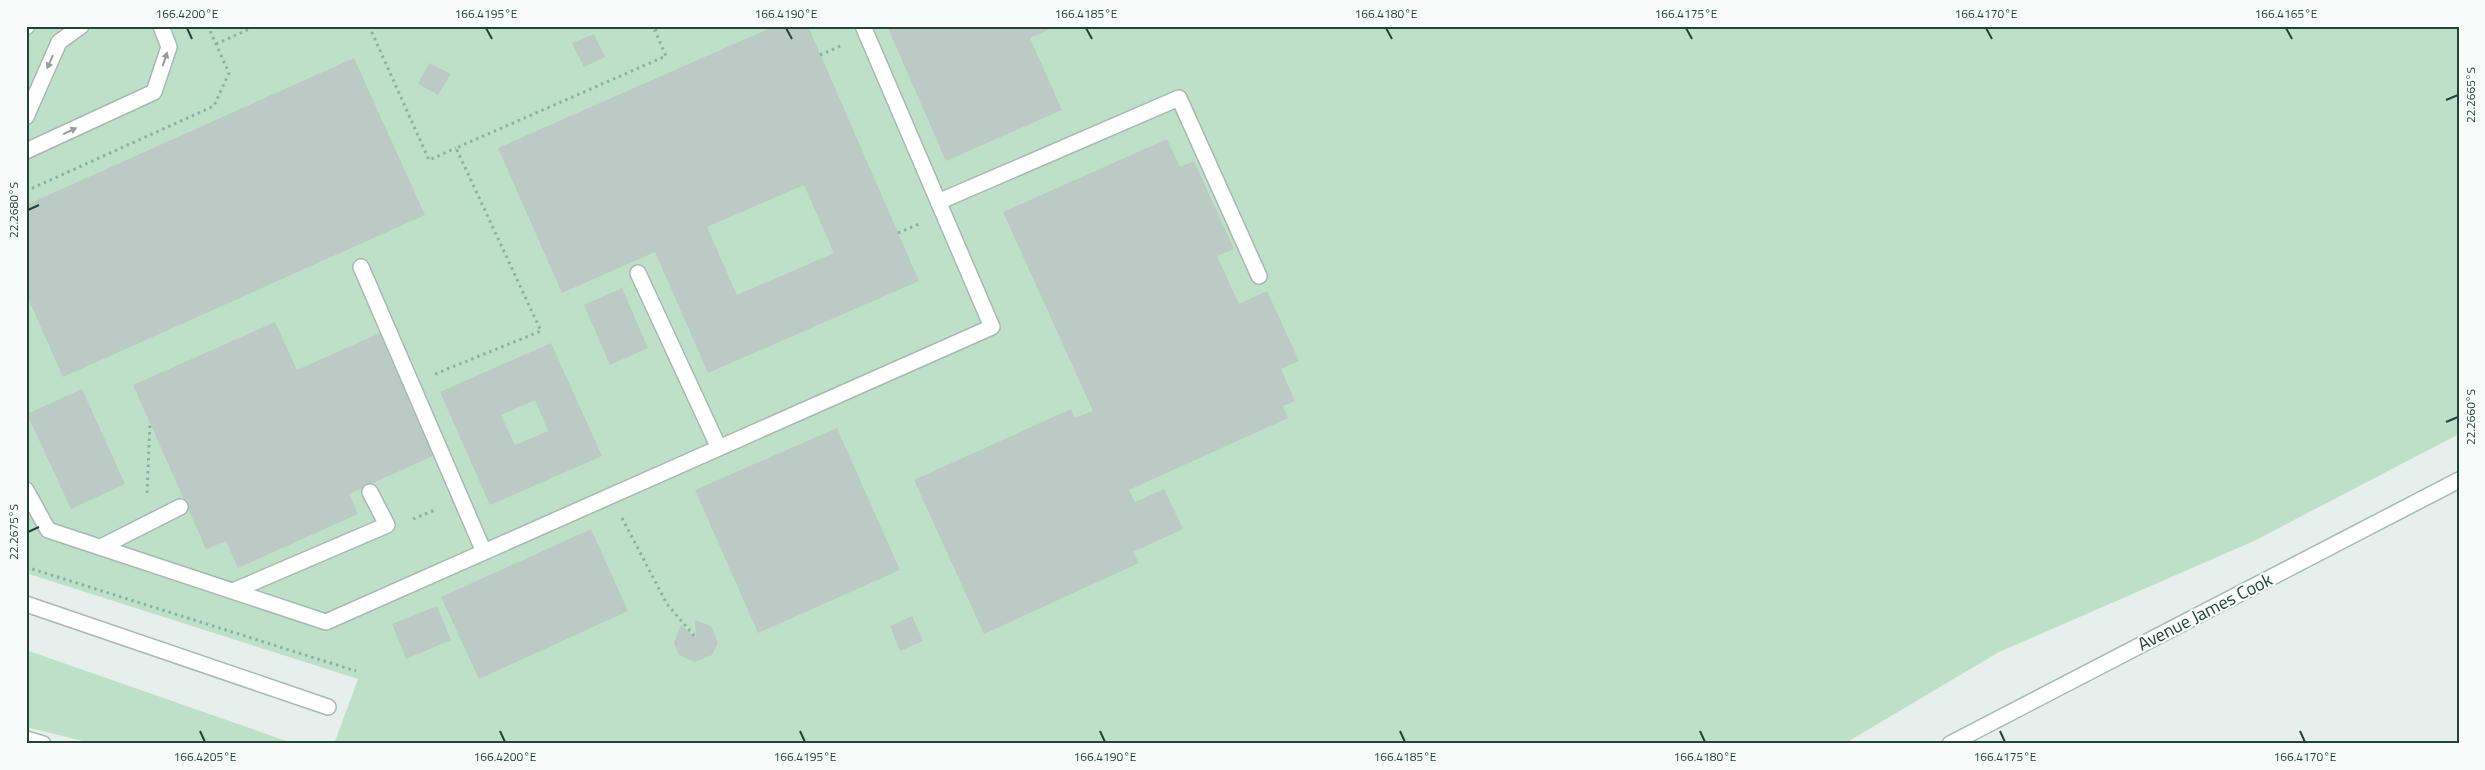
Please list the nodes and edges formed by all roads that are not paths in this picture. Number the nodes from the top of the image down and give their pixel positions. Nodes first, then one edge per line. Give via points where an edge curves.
1 (81, 26) edge
2 (161, 26) edge
3 (863, 26) edge
4 (26, 117) edge
5 (26, 151) edge
6 (938, 202) junction
7 (361, 266) dead end
8 (638, 272) dead end
9 (1259, 276) dead end
10 (718, 448) junction
11 (2459, 480) edge
12 (26, 490) edge
13 (370, 492) dead end
14 (180, 507) dead end
15 (101, 547) junction
16 (484, 552) junction
17 (233, 591) junction
18 (26, 604) edge
19 (328, 706) dead end
20 (26, 739) edge
21 (42, 744) edge
22 (1950, 744) edge

1 -> 4 main road via 59,42
5 -> 2 main road via 154,92 169,47
3 - 6 main road
6 - 9 main road via 1179,98
6 - 10 main road via 992,327
7 - 16 main road
8 - 10 main road
10 - 16 main road
11 - 22 main road, Avenue James Cook
12 - 15 main road via 48,530
13 - 17 main road via 387,525
14 - 15 main road
15 - 17 main road
16 - 17 main road via 326,622
18 - 19 main road
20 - 21 main road

